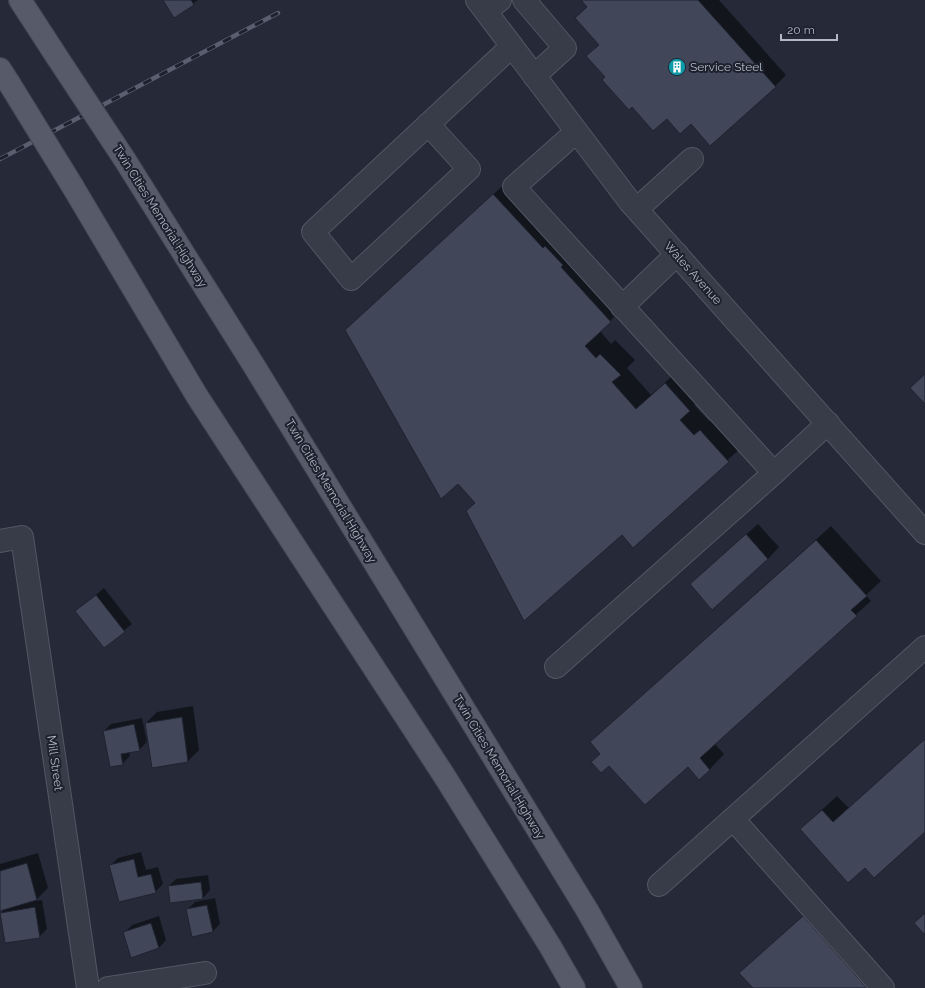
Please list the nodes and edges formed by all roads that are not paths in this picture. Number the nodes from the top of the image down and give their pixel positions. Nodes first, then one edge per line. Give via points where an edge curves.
1 (20, 0) edge
2 (29, 0) edge
3 (524, 0) edge
4 (488, 4) edge
5 (40, 30) junction
6 (512, 46) junction
7 (534, 76) junction
8 (3, 79) edge
9 (428, 124) junction
10 (576, 132) junction
11 (692, 159) dead end
12 (637, 209) junction
13 (676, 254) junction
14 (622, 307) junction
15 (828, 423) junction
16 (774, 473) junction
17 (923, 527) edge
18 (0, 541) edge
19 (925, 647) edge
20 (556, 667) dead end
21 (733, 818) junction
22 (659, 885) dead end
23 (205, 973) dead end
24 (88, 988) edge
25 (108, 988) edge
26 (574, 988) edge
27 (631, 988) edge
28 (883, 988) edge

1 - 5 main road, Twin Cities Memorial Highway
2 - 5 main road
3 - 7 street via 565,48
4 - 6 street, Wales Avenue
5 - 27 main road, Twin Cities Memorial Highway, bridge via 265,383
6 - 7 street, Wales Avenue
6 - 9 street
7 - 10 street, Wales Avenue
8 - 26 main road, bridge via 51,150 197,396 445,777
9 - 9 street via 313,232 351,278 469,168
10 - 12 street, Wales Avenue
10 - 14 street via 514,187
11 - 12 street
12 - 13 street, Wales Avenue
13 - 14 street
13 - 15 street, Wales Avenue
14 - 16 street
15 - 16 street
15 - 17 street, Wales Avenue
16 - 20 street
18 - 24 street, Mill Street via 22,537
19 - 21 street
21 - 22 street
21 - 28 street
23 - 25 street

